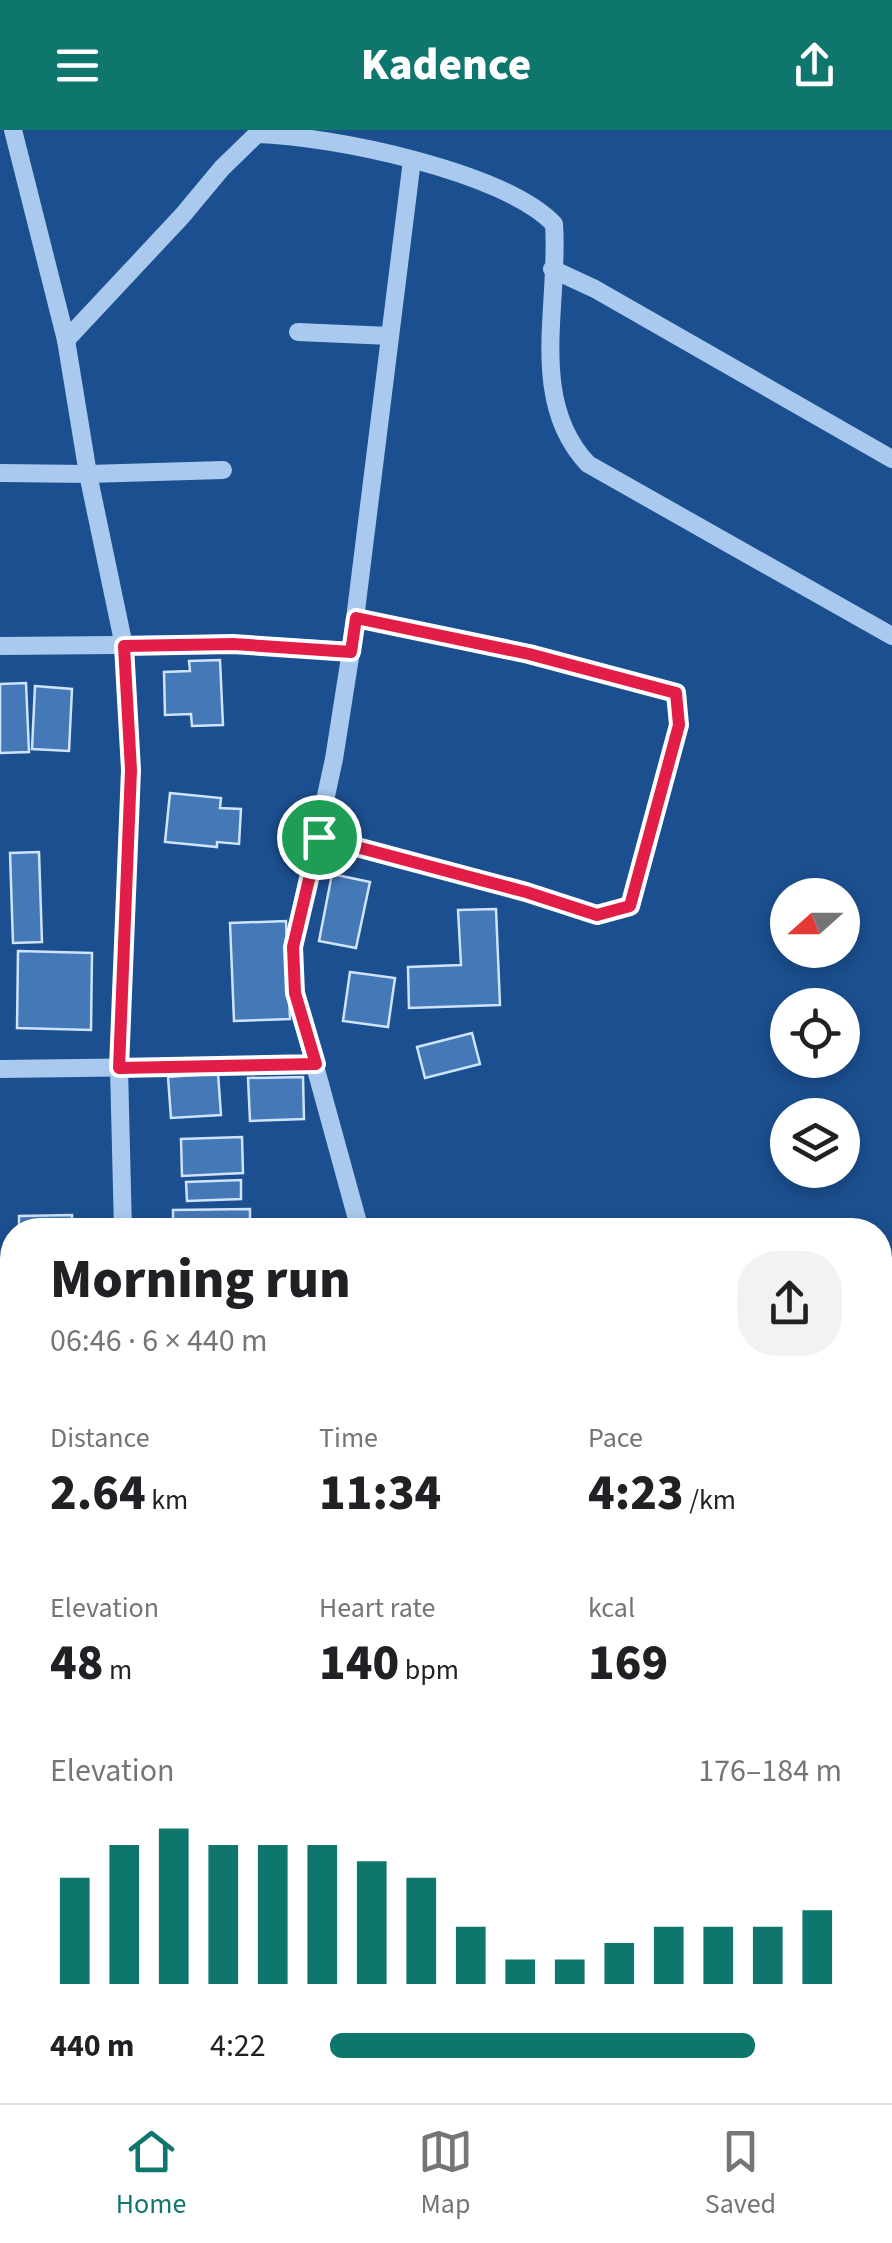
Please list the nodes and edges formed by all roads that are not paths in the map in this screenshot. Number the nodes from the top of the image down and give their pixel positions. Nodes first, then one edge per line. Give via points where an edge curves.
1 (258, 132) edge
2 (16, 138) edge
3 (412, 160) junction
4 (552, 269) junction
5 (298, 332) dead end
6 (390, 336) junction
7 (66, 340) junction
8 (892, 459) edge
9 (224, 470) dead end
10 (0, 473) edge
11 (88, 474) junction
12 (356, 618) junction
13 (892, 636) edge
14 (0, 646) edge
15 (124, 646) junction
16 (351, 652) junction
17 (319, 837) junction
18 (316, 1064) junction
19 (119, 1068) junction
20 (0, 1069) edge
21 (123, 1218) edge
22 (357, 1218) edge

1 - 3 street
1 - 7 street
2 - 7 street
3 - 4 street via 520,197 544,214 554,224
3 - 6 street
4 - 8 street
4 - 13 street via 550,366 573,448 588,464
5 - 6 street
6 - 12 street
7 - 11 street
9 - 11 street
10 - 11 street
11 - 15 street
12 - 16 street
12 - 17 street via 676,693 679,725 630,906 597,915
14 - 15 street
15 - 16 street
15 - 19 street via 131,770
16 - 17 street
17 - 18 street via 293,947 295,993
18 - 19 street
18 - 22 street
19 - 20 street
19 - 21 street

